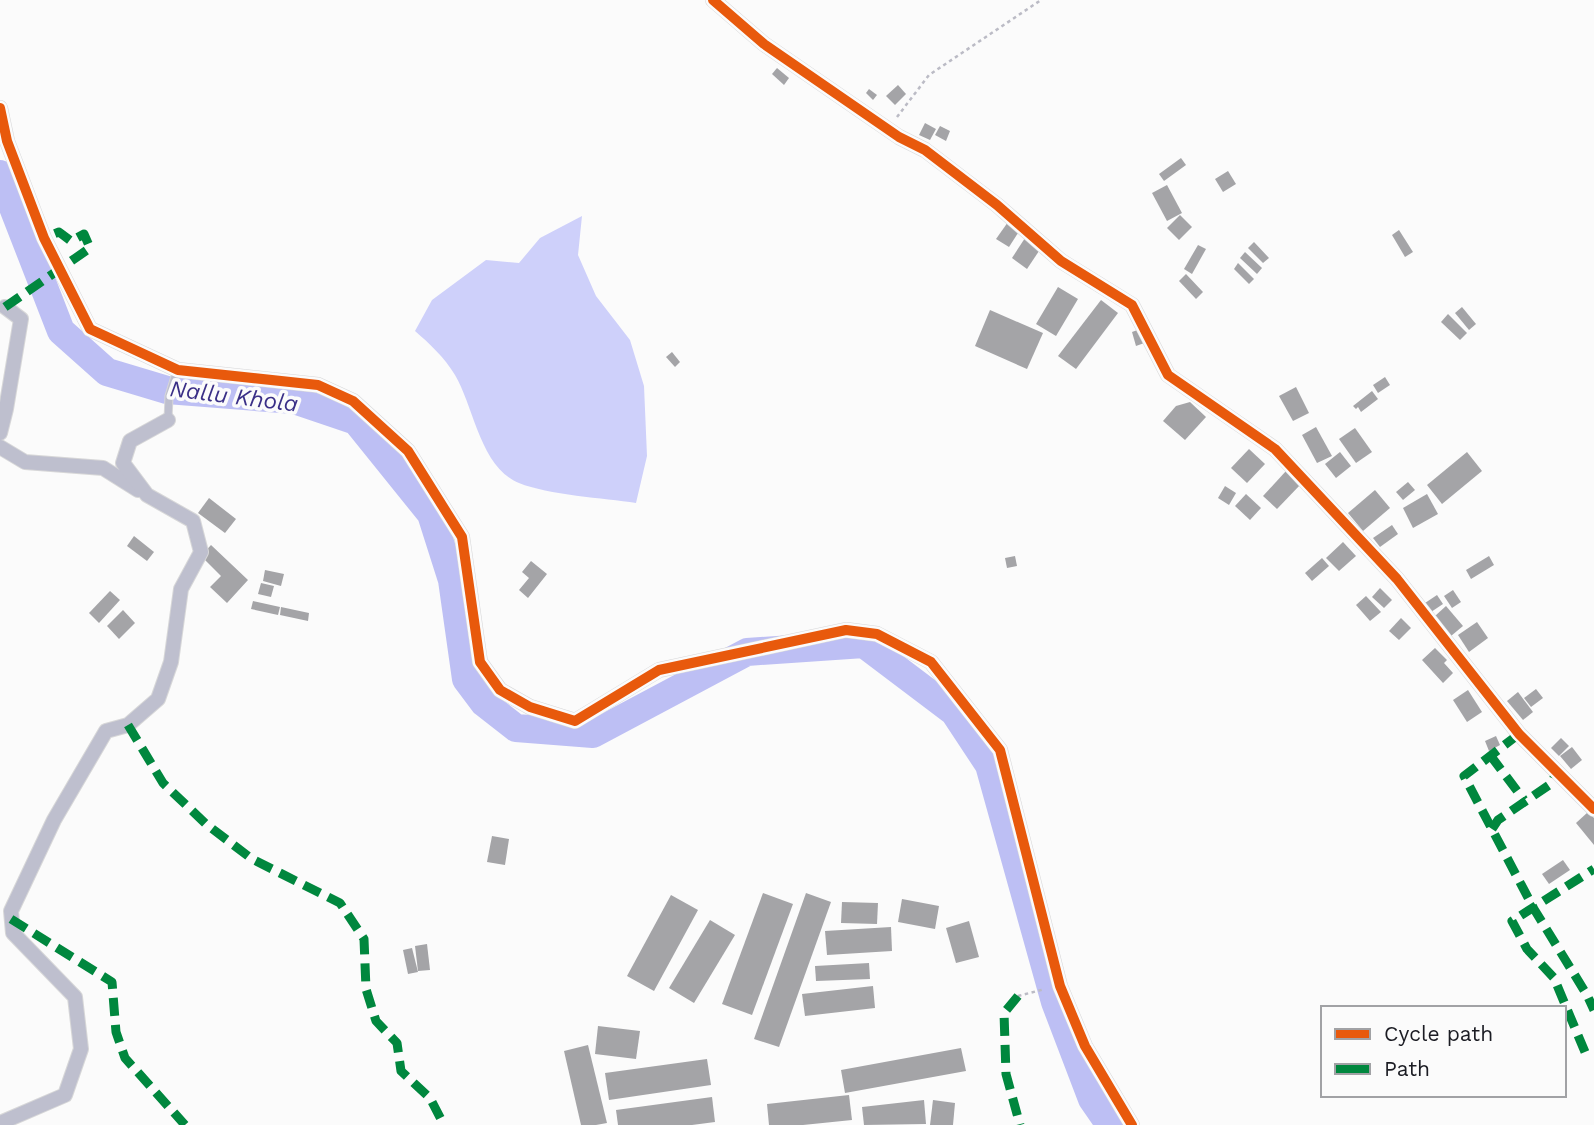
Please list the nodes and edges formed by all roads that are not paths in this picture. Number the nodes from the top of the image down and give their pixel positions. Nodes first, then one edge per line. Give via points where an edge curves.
1 (713, 0) edge
2 (0, 108) edge
3 (5, 307) dead end
4 (178, 370) junction
5 (168, 419) joint
6 (0, 433) edge
7 (0, 447) edge
8 (147, 495) junction
9 (1594, 809) edge
10 (0, 1123) edge
11 (1132, 1125) edge

1 - 9 street via 764,44 899,138 925,150 998,205 1061,261 1132,305 1168,375 1275,449 1397,579 1519,734
2 - 4 street via 7,141 44,238 90,329
3 - 6 street via 21,319
4 - 5 lane via 169,396
4 - 11 street via 318,385 353,401 408,451 463,537 480,663 500,690 530,707 575,721 659,670 846,630 877,634 931,662 1000,750 1060,986 1085,1046
5 - 8 street via 130,441 122,463
7 - 8 street via 25,462 103,468
8 - 10 street via 193,522 201,552 181,589 171,662 158,699 128,725 106,731 54,820 11,911 13,933 75,997 81,1049 65,1096

